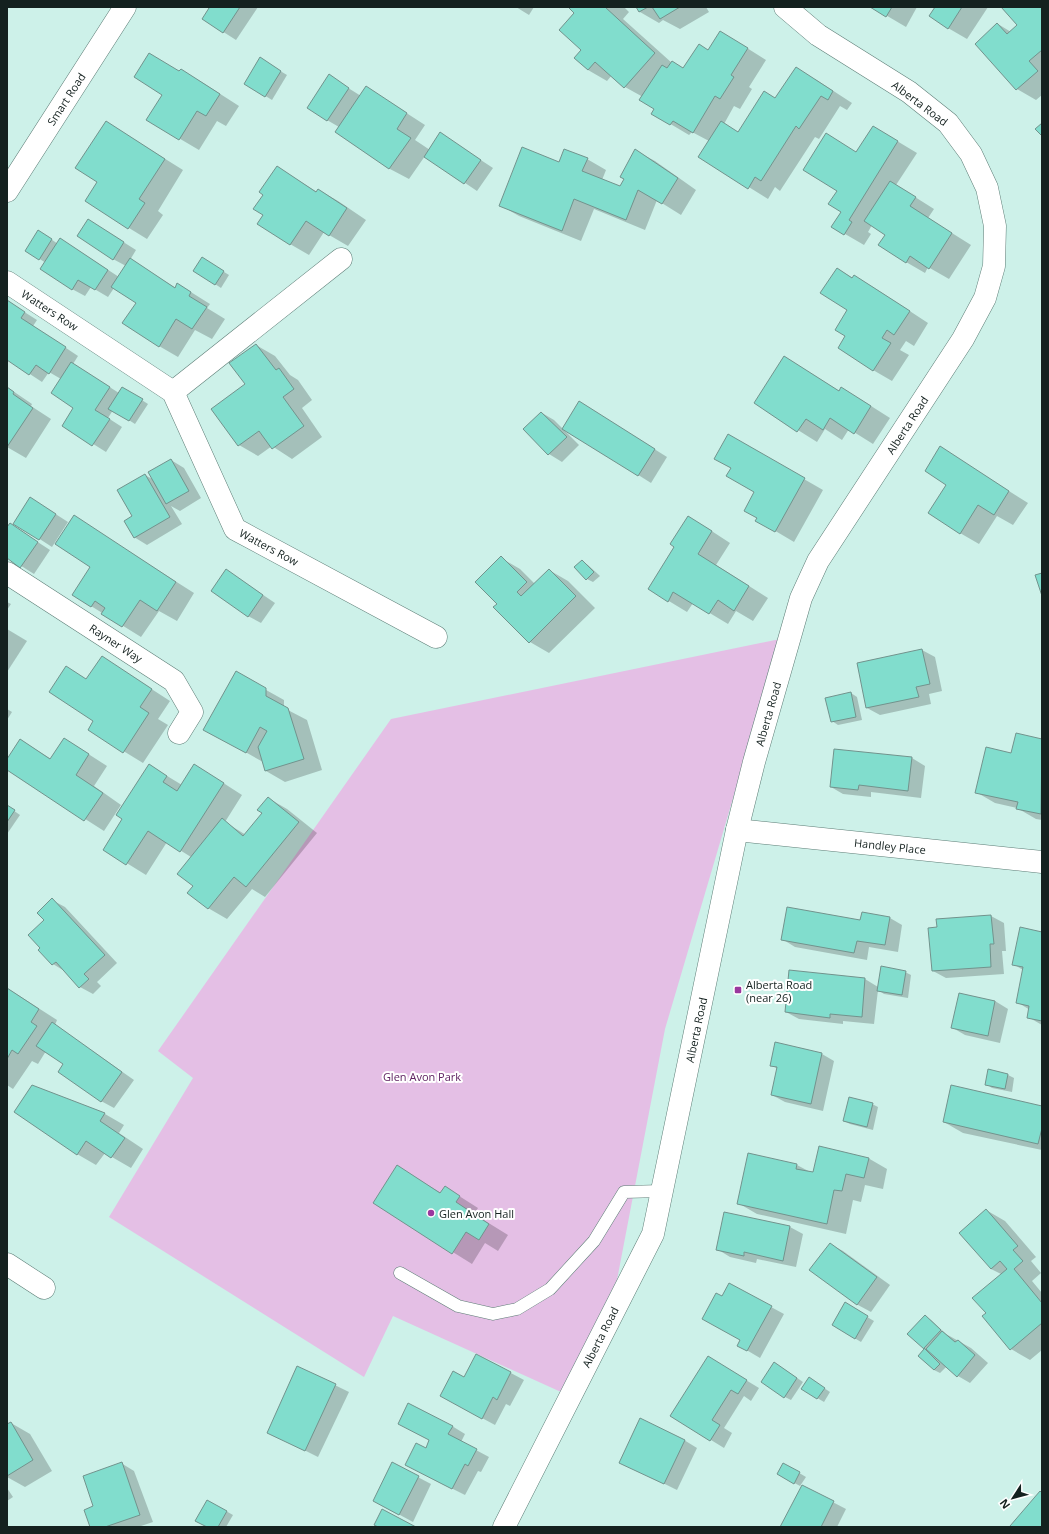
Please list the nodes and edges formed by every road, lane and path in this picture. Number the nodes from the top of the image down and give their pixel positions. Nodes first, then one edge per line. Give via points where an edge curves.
1 (125, 7) edge
2 (785, 7) edge
3 (7, 191) edge
4 (341, 259) dead end
5 (7, 282) edge
6 (173, 392) junction
7 (7, 573) edge
8 (436, 637) dead end
9 (178, 733) dead end
10 (738, 830) junction
11 (1042, 862) edge
12 (662, 1191) junction
13 (10, 1273) edge
14 (400, 1273) dead end
15 (44, 1288) dead end
16 (504, 1527) edge

1 - 3 street, Smart Road
2 - 10 street, Alberta Road via 818,35 909,92 948,123 970,154 987,188 995,226 994,266 985,298 963,339 818,562 801,598 754,762
4 - 6 street
5 - 6 street, Watters Row
6 - 8 street, Watters Row via 235,528
7 - 9 street, Rayner Way via 174,681 192,712
10 - 11 street, Handley Place
10 - 12 street, Alberta Road
12 - 14 lane via 624,1192 594,1241 550,1289 517,1309 493,1314 458,1306
12 - 16 street, Alberta Road via 652,1234
13 - 15 street

